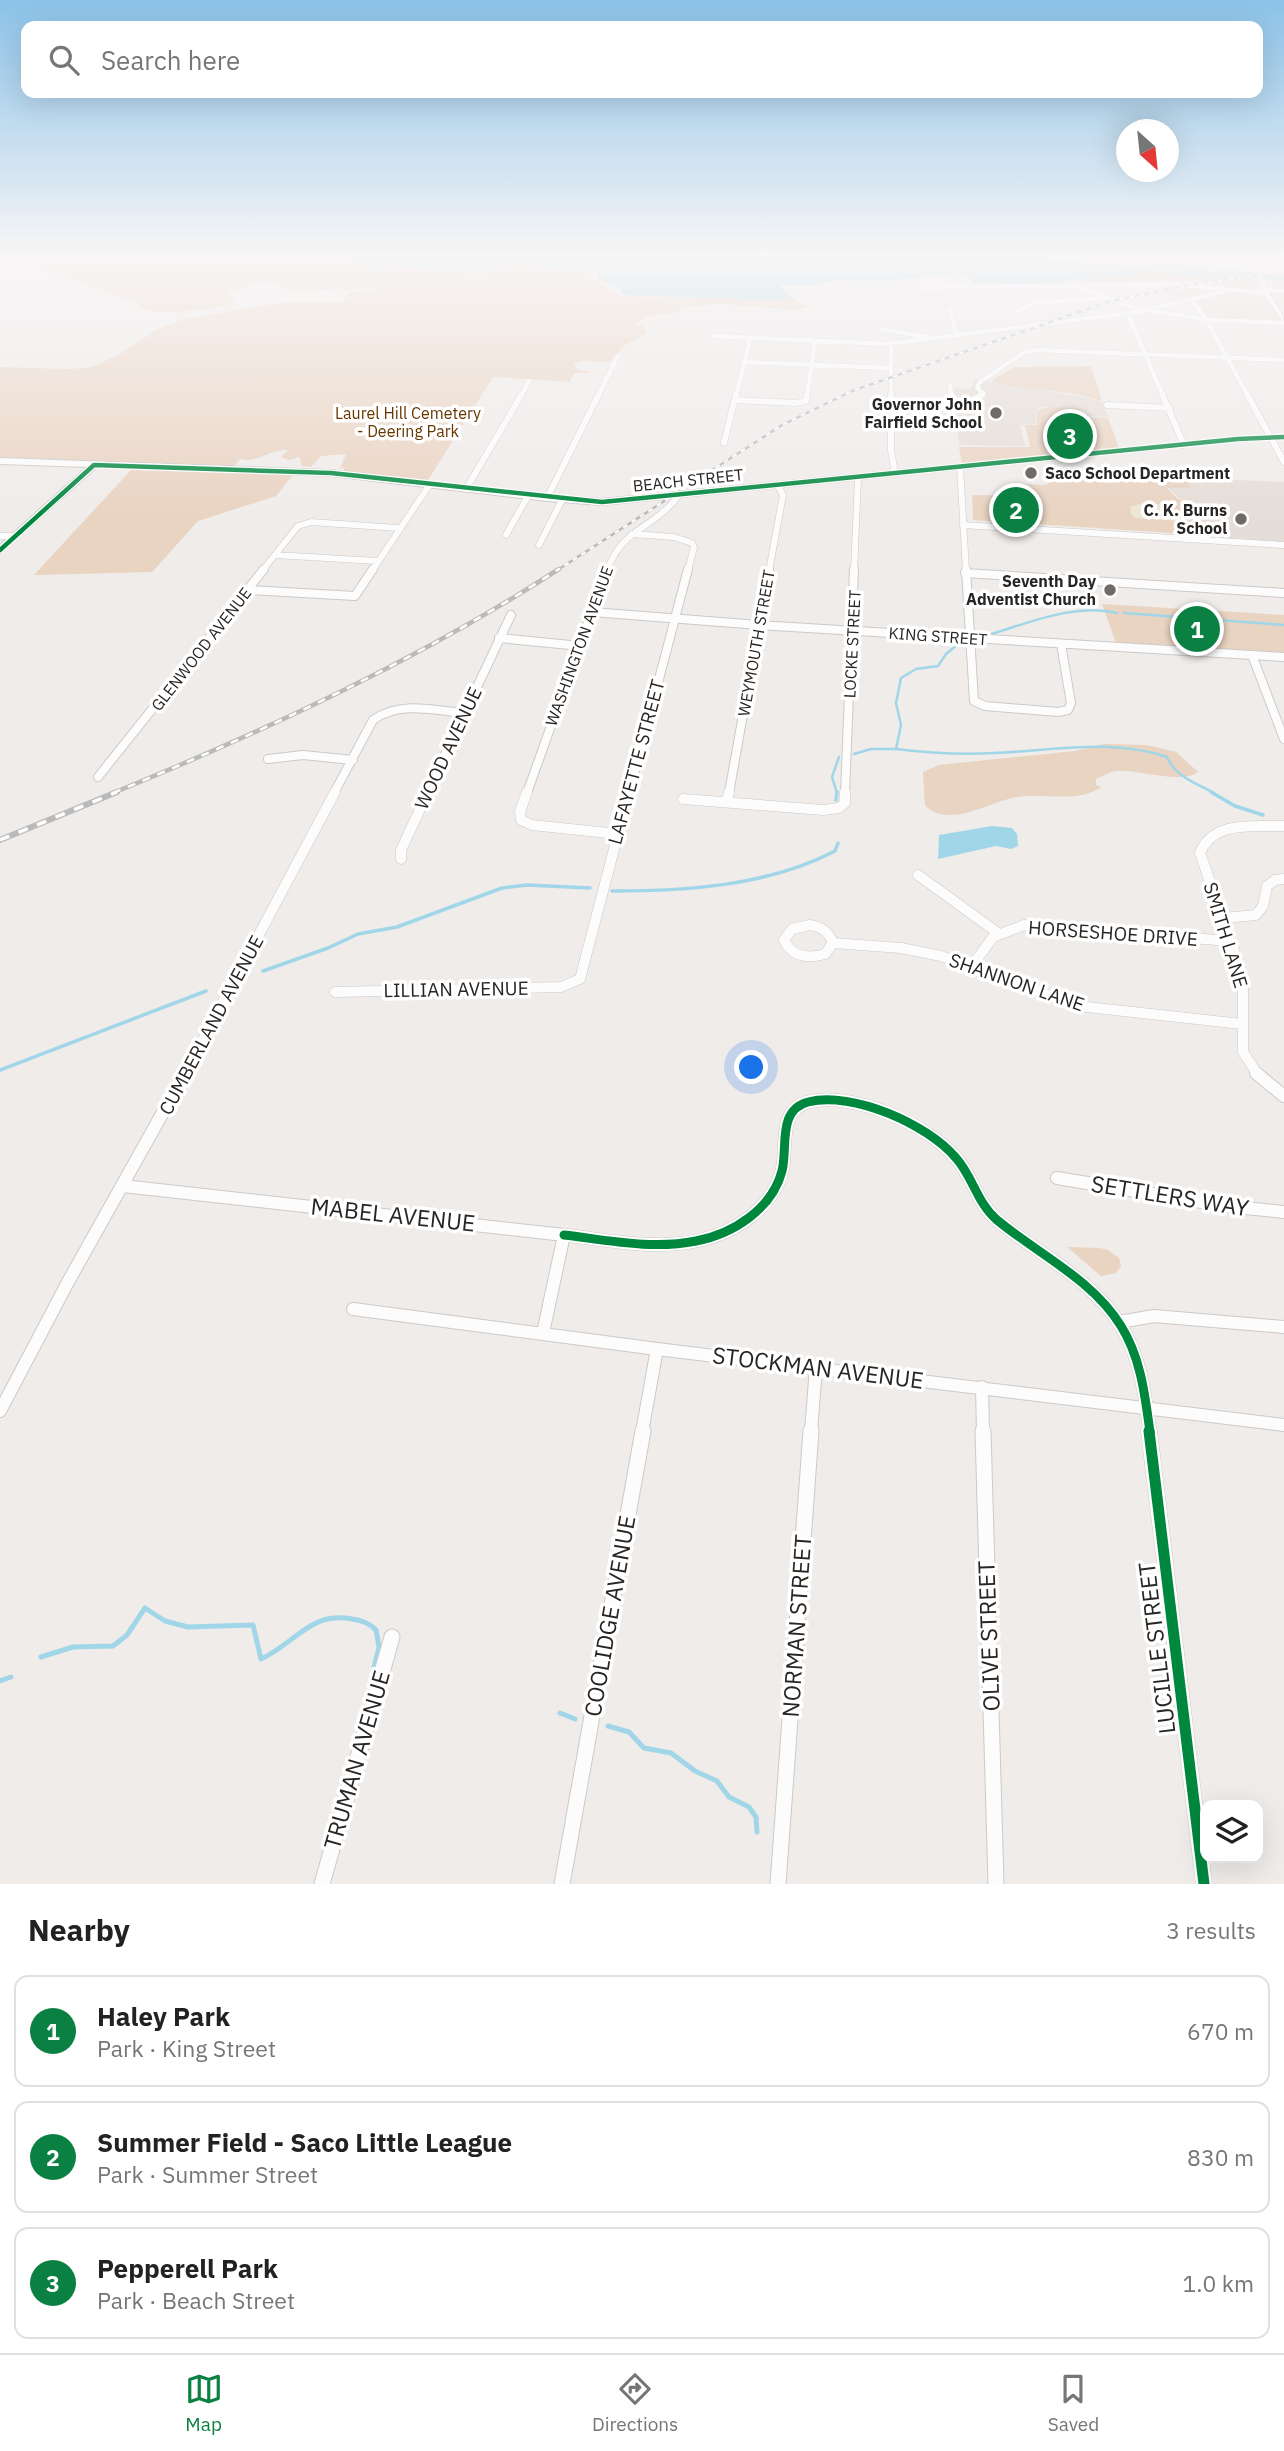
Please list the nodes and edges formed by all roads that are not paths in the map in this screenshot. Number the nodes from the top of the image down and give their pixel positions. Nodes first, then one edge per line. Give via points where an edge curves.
1 (749, 344) edge
2 (815, 344) edge
3 (888, 344) edge
4 (891, 344) joint
5 (1141, 344) edge
6 (1219, 344) edge
7 (1146, 354) junction
8 (618, 356) dead end
9 (1226, 357) junction
10 (1284, 360) edge
11 (746, 362) junction
12 (813, 365) junction
13 (890, 368) junction
14 (529, 381) dead end
15 (950, 386) dead end
16 (736, 400) junction
17 (891, 402) junction
18 (951, 405) junction
19 (1107, 405) dead end
20 (1170, 408) junction
21 (953, 425) dead end
22 (1269, 437) junction
23 (1284, 437) edge
24 (724, 443) dead end
25 (1184, 445) junction
26 (0, 461) edge
27 (1284, 463) edge
28 (94, 465) junction
29 (960, 467) junction
30 (895, 474) junction
31 (858, 478) junction
32 (430, 484) junction
33 (778, 486) junction
34 (466, 489) junction
35 (527, 496) junction
36 (678, 496) junction
37 (547, 498) junction
38 (562, 500) junction
39 (963, 525) junction
40 (398, 528) junction
41 (632, 534) junction
42 (506, 535) dead end
43 (0, 536) edge
44 (15, 537) junction
45 (539, 545) dead end
46 (1284, 545) edge
47 (0, 550) edge
48 (275, 555) junction
49 (377, 561) junction
50 (965, 573) junction
51 (248, 590) junction
52 (1284, 593) edge
53 (592, 612) junction
54 (511, 615) dead end
55 (675, 619) junction
56 (759, 625) junction
57 (853, 631) junction
58 (499, 638) junction
59 (970, 638) junction
60 (1061, 644) junction
61 (580, 646) junction
62 (1252, 655) junction
63 (1284, 657) edge
64 (463, 713) junction
65 (1284, 739) edge
66 (268, 760) dead end
67 (353, 760) junction
68 (98, 777) dead end
69 (683, 799) dead end
70 (727, 802) junction
71 (1284, 826) edge
72 (617, 834) junction
73 (401, 859) dead end
74 (918, 875) dead end
75 (1284, 879) edge
76 (1223, 918) junction
77 (998, 933) junction
78 (1230, 941) junction
79 (833, 943) junction
80 (972, 966) junction
81 (576, 983) joint
82 (335, 992) dead end
83 (1242, 1024) junction
84 (1284, 1096) edge
85 (810, 1101) joint
86 (1057, 1178) dead end
87 (123, 1186) junction
88 (1284, 1212) edge
89 (564, 1235) junction
90 (353, 1309) dead end
91 (1119, 1322) junction
92 (1284, 1327) edge
93 (543, 1333) junction
94 (657, 1349) junction
95 (816, 1367) junction
96 (982, 1387) junction
97 (1147, 1408) junction
98 (0, 1411) edge
99 (1284, 1424) edge
100 (392, 1637) dead end
101 (321, 1884) edge
102 (562, 1884) edge
103 (778, 1884) edge
104 (996, 1884) edge
105 (1204, 1884) edge

1 - 11 street
2 - 12 street
3 - 4 street
4 - 13 street
5 - 7 street
6 - 9 street
7 - 9 street
7 - 18 street via 1028,352 979,383 983,394 979,398
7 - 20 street
8 - 37 street
9 - 10 street
9 - 22 street
11 - 12 street
11 - 16 street
12 - 13 street
12 - 16 street via 803,402
13 - 17 street
14 - 34 street
15 - 18 street
16 - 24 street
17 - 18 street
17 - 30 street
18 - 21 street
19 - 20 street
20 - 25 street
22 - 23 main road, BEACH STREET
22 - 25 main road, BEACH STREET
22 - 27 street
25 - 29 main road, BEACH STREET
26 - 28 main road, BEACH STREET
28 - 32 main road, BEACH STREET via 317,473
28 - 44 main road
29 - 30 main road, BEACH STREET
29 - 39 street
30 - 31 main road, BEACH STREET
31 - 33 main road, BEACH STREET
31 - 57 street, LOCKE STREET
32 - 34 main road, BEACH STREET
32 - 40 street
33 - 36 main road, BEACH STREET
33 - 56 street, WEYMOUTH STREET via 783,495
34 - 35 main road, BEACH STREET
35 - 37 main road, BEACH STREET
35 - 42 street
36 - 38 main road, BEACH STREET via 613,502
36 - 41 street, WASHINGTON AVENUE
37 - 38 main road, BEACH STREET
38 - 45 street
39 - 46 street
39 - 50 street
40 - 48 street, GLENWOOD AVENUE via 304,523
40 - 49 street
41 - 53 street, WASHINGTON AVENUE via 613,553
41 - 55 street, LAFAYETTE STREET via 690,541 694,547
43 - 44 street
44 - 47 main road
48 - 49 street
48 - 51 street, GLENWOOD AVENUE
49 - 51 street via 353,597
50 - 52 street
50 - 59 street
51 - 68 street, GLENWOOD AVENUE
53 - 55 street, KING STREET
53 - 61 street, WASHINGTON AVENUE
54 - 58 street, WOOD AVENUE
55 - 56 street, KING STREET
55 - 72 street, LAFAYETTE STREET
56 - 57 street, KING STREET
56 - 70 street, WEYMOUTH STREET
57 - 59 street, KING STREET
57 - 70 street, LOCKE STREET via 846,800 839,808 823,810
58 - 61 street
58 - 64 street, WOOD AVENUE
59 - 60 street, KING STREET
59 - 60 street via 975,702 1058,712 1069,709 1071,702
60 - 62 street, KING STREET
61 - 72 street, WASHINGTON AVENUE via 520,818 545,827
62 - 63 street, KING STREET
62 - 65 street
64 - 67 street, CUMBERLAND AVENUE via 405,709 381,713
64 - 73 street, WOOD AVENUE via 401,850
66 - 67 street via 303,755
67 - 87 street, CUMBERLAND AVENUE
69 - 70 street
71 - 76 street, SMITH LANE via 1228,828 1203,843 1201,858
72 - 81 street, LAFAYETTE STREET via 584,971
74 - 77 street
75 - 76 street via 1267,886 1261,912
76 - 78 street, SMITH LANE
77 - 78 street, HORSESHOE DRIVE via 1038,925
77 - 80 street
78 - 83 street, SMITH LANE via 1243,977
79 - 79 street, SHANNON LANE via 825,954 806,957 789,950 784,940 792,929 811,925 828,933
79 - 80 street, SHANNON LANE via 916,950
80 - 83 street, SHANNON LANE via 1078,1006
81 - 82 street, LILLIAN AVENUE
83 - 84 street, SMITH LANE via 1248,1063
85 - 89 street, MABEL AVENUE via 791,1114 782,1171 771,1195 757,1212 738,1224 684,1243
85 - 91 street, LUCILLE STREET via 867,1108 933,1137 959,1161 991,1214 1084,1285
86 - 88 street, SETTLERS WAY
87 - 89 street, MABEL AVENUE
87 - 98 street, CUMBERLAND AVENUE
89 - 93 street
90 - 93 street, STOCKMAN AVENUE
91 - 92 street via 1154,1316
91 - 97 street, LUCILLE STREET via 1137,1360
93 - 94 street, STOCKMAN AVENUE
94 - 95 street, STOCKMAN AVENUE
94 - 102 street, COOLIDGE AVENUE
95 - 96 street, STOCKMAN AVENUE
95 - 103 street, NORMAN STREET
96 - 97 street, STOCKMAN AVENUE
96 - 104 street, OLIVE STREET
97 - 99 street, STOCKMAN AVENUE
97 - 105 street, LUCILLE STREET
100 - 101 street, TRUMAN AVENUE

